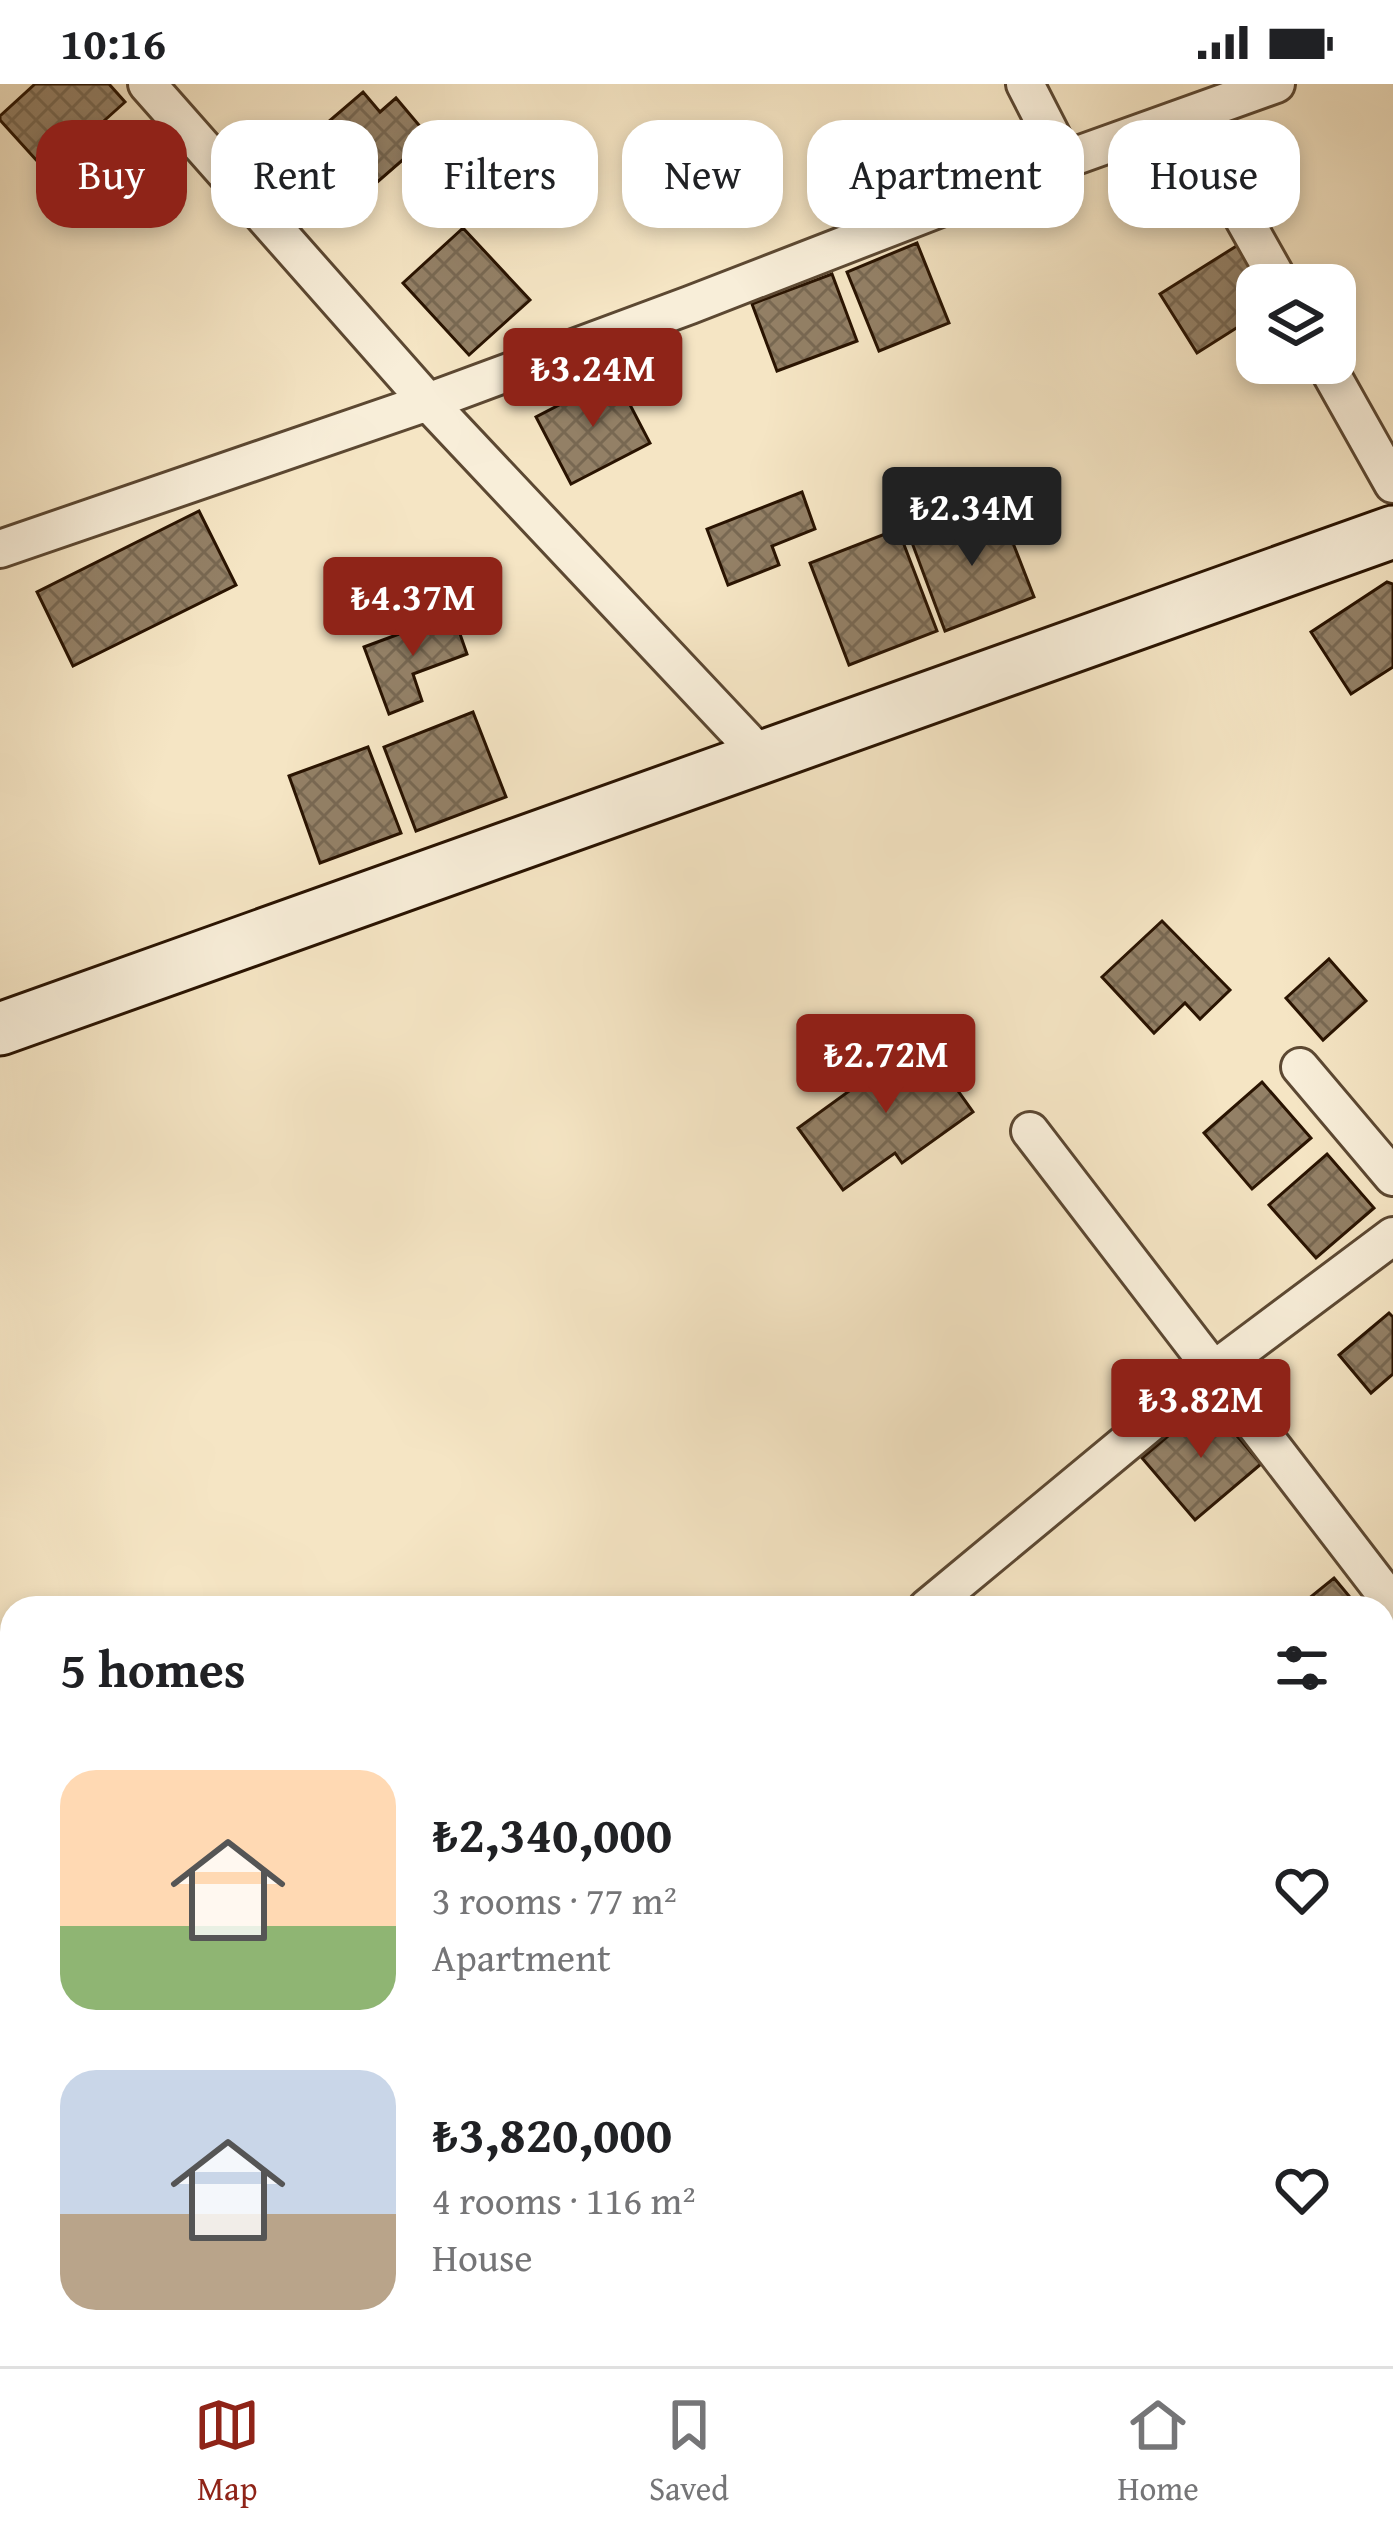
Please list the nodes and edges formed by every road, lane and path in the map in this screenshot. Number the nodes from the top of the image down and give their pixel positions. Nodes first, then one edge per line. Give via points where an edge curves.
1 (147, 84) edge
2 (1025, 84) edge
3 (1276, 84) edge
4 (1186, 118) junction
5 (1043, 120) edge
6 (1084, 153) edge
7 (889, 228) edge
8 (1269, 264) edge
9 (1337, 384) edge
10 (428, 402) junction
11 (1393, 484) edge
12 (1390, 538) edge
13 (0, 549) edge
14 (762, 758) junction
15 (0, 1029) edge
16 (1300, 1067) dead end
17 (1030, 1131) dead end
18 (1393, 1178) edge
19 (1393, 1236) edge
20 (1214, 1370) junction
21 (941, 1596) edge
22 (1387, 1596) edge

1 - 10 street
2 - 5 street
3 - 4 street
4 - 6 street
4 - 8 street
7 - 10 street
9 - 11 street
10 - 13 street
10 - 14 street
12 - 14 street
14 - 15 street
16 - 18 street
17 - 20 street
19 - 20 street
20 - 21 street
20 - 22 street

